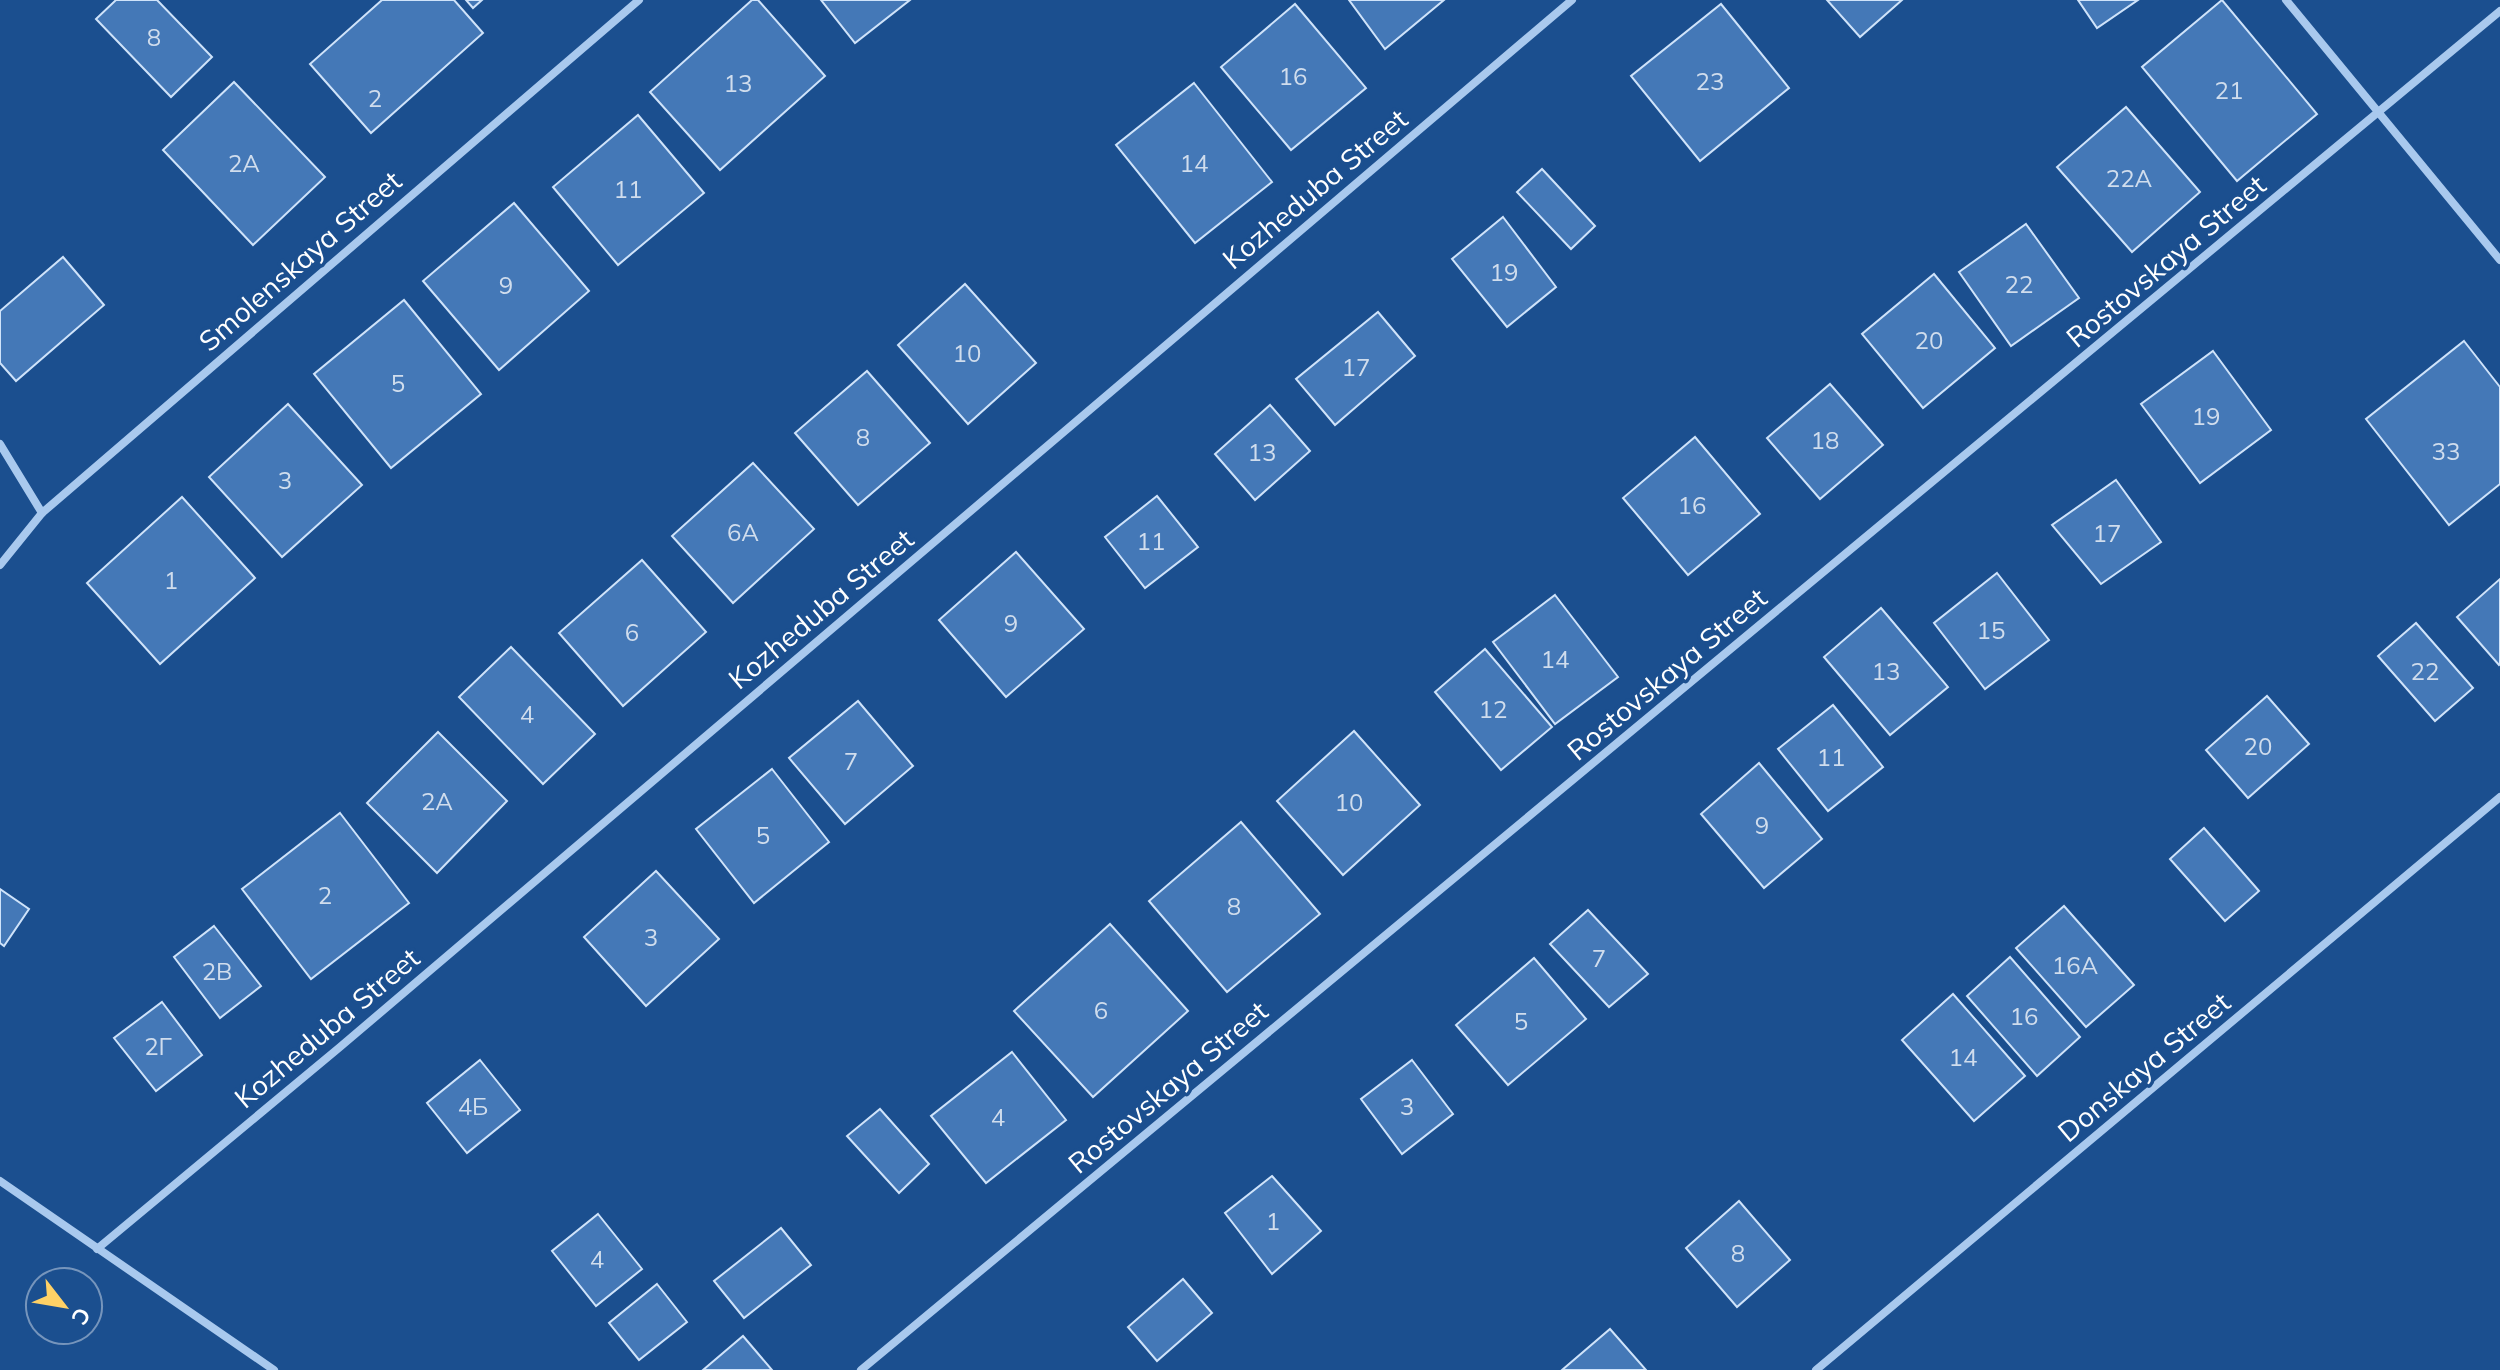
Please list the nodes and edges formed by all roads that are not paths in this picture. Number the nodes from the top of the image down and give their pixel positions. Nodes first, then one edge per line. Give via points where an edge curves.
1 (639, 0) edge
2 (1572, 0) edge
3 (2286, 0) edge
4 (2500, 11) edge
5 (2379, 113) junction
6 (2500, 260) edge
7 (0, 444) edge
8 (42, 513) junction
9 (0, 565) edge
10 (2500, 797) edge
11 (0, 1181) edge
12 (97, 1249) junction
13 (274, 1370) edge
14 (861, 1370) edge
15 (1816, 1370) edge

1 - 8 street, Smolenskaya Street
2 - 12 street, Kozheduba Street
3 - 5 street
4 - 5 street, Rostovskaya Street
5 - 6 street
5 - 14 street, Rostovskaya Street
7 - 8 street
8 - 9 street, Smolenskaya Street
10 - 15 street, Donskaya Street
11 - 12 street
12 - 13 street

